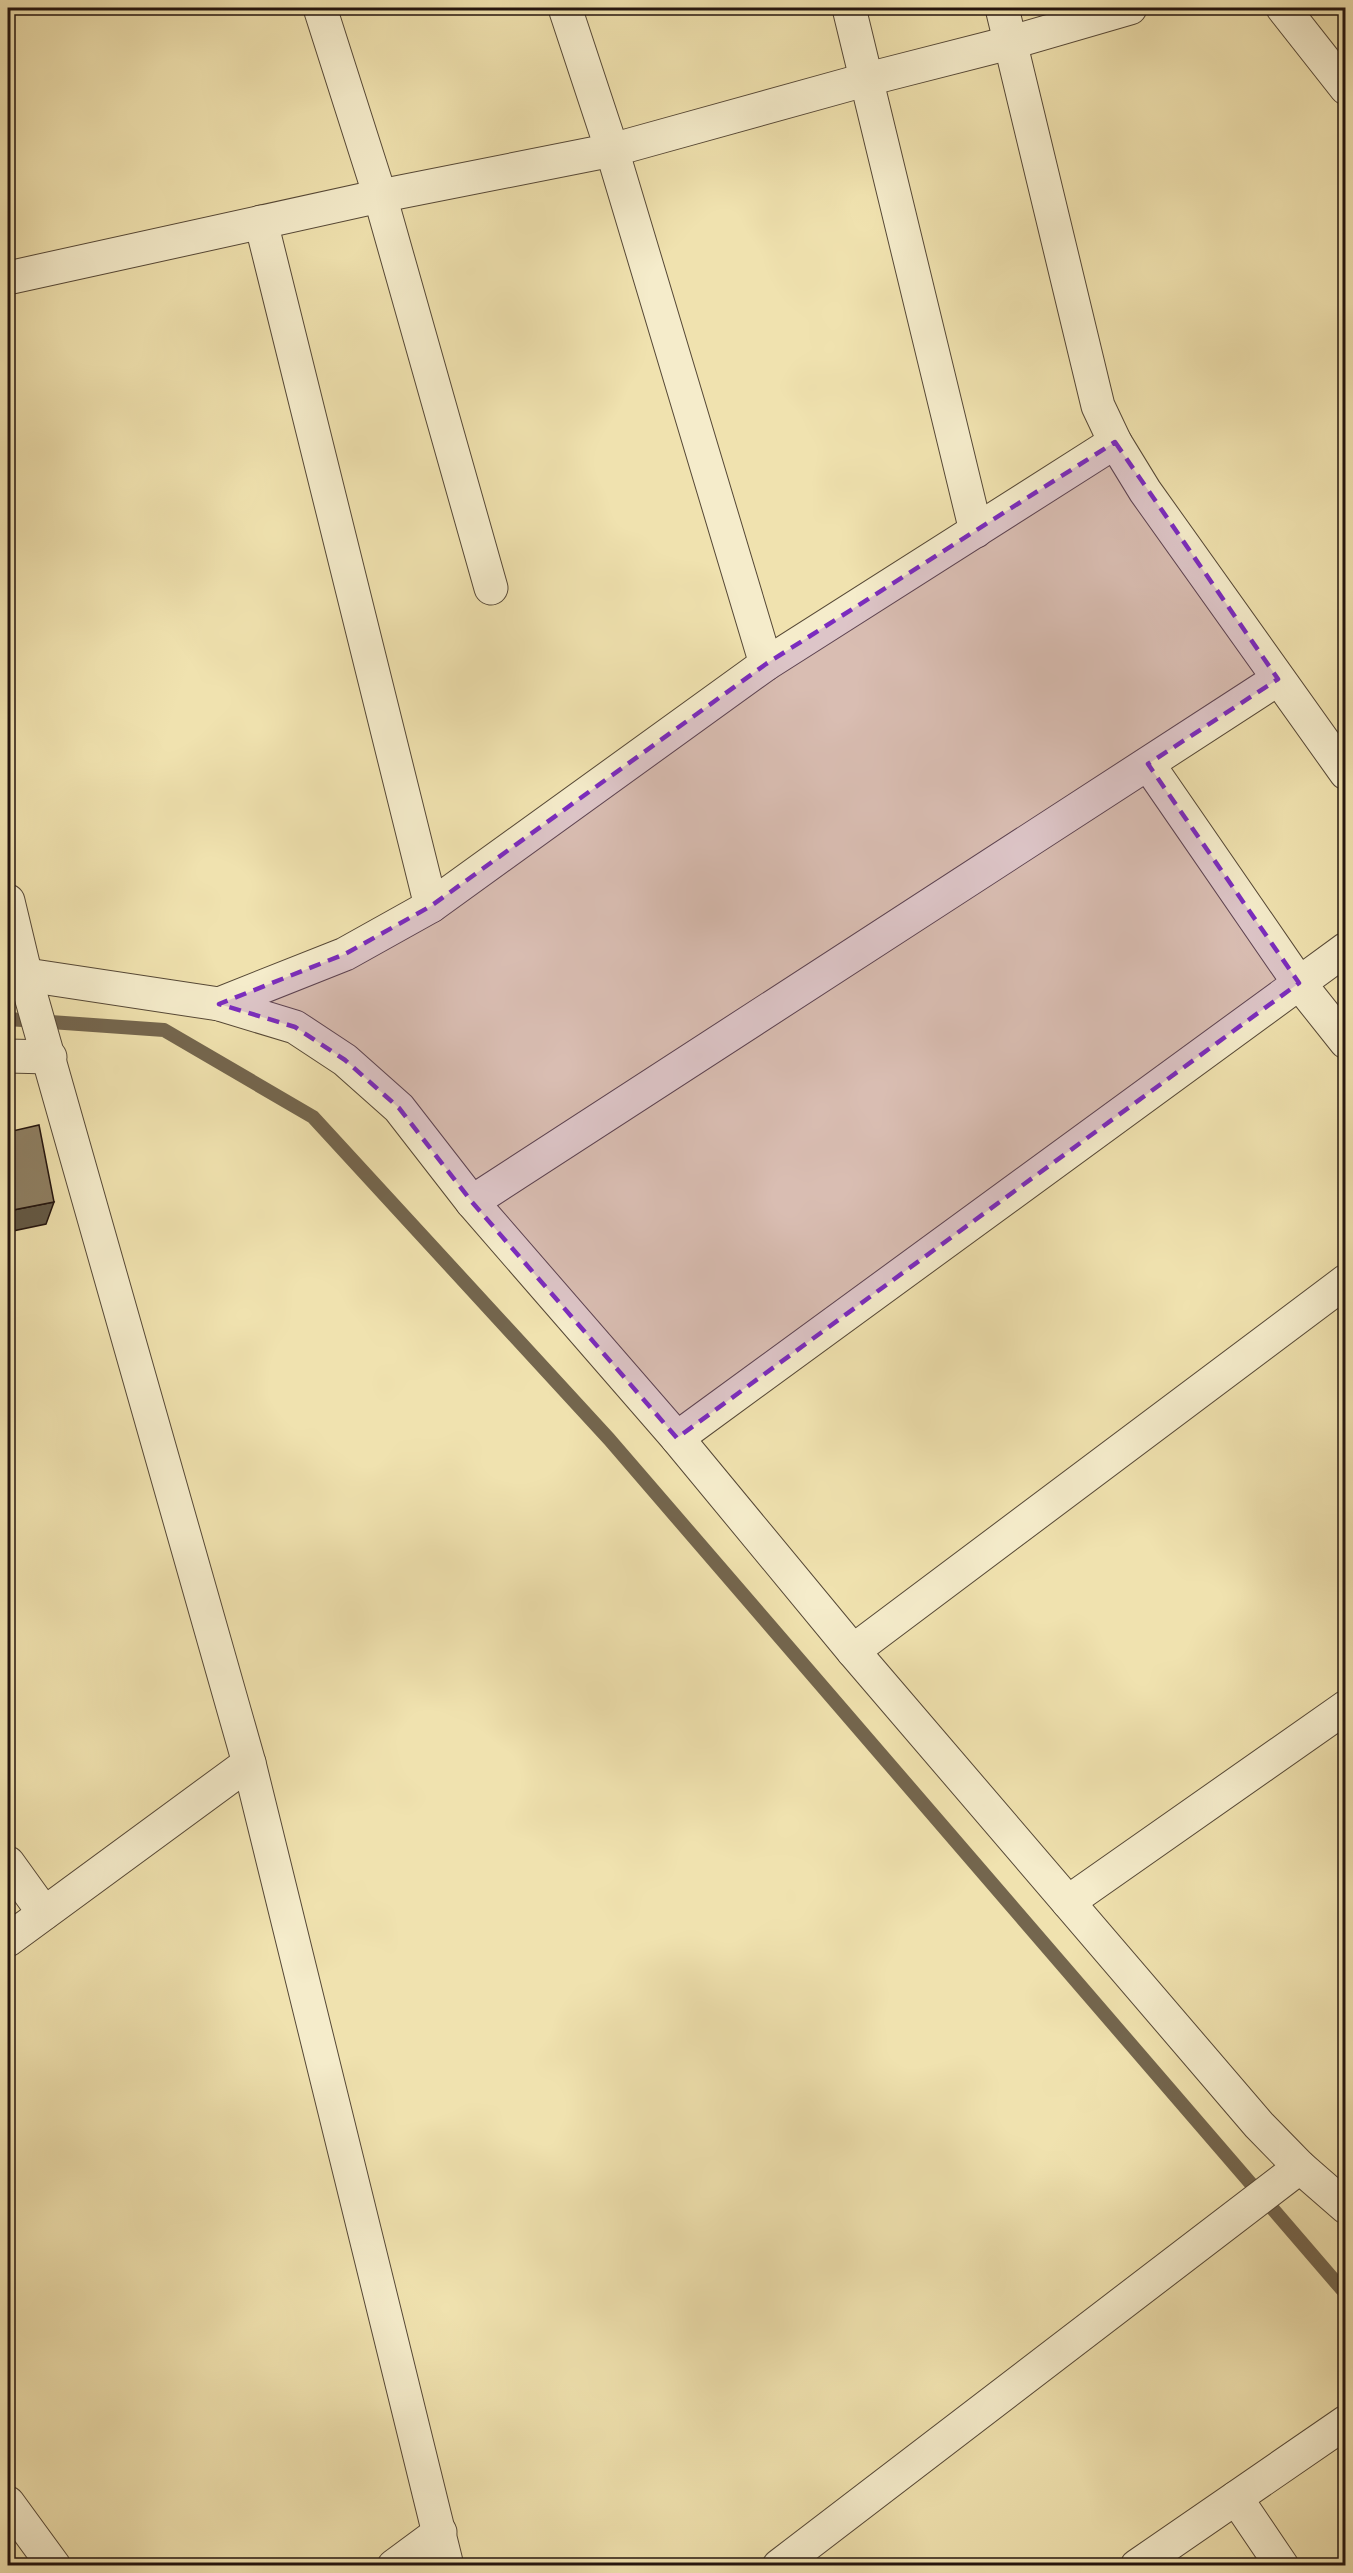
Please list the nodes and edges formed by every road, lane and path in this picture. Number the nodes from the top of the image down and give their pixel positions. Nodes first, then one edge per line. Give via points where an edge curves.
1 (320, 8) edge
2 (565, 8) edge
3 (849, 8) edge
4 (1002, 8) edge
5 (1130, 8) edge
6 (1283, 8) edge
7 (1009, 43) junction
8 (868, 79) junction
9 (1346, 88) edge
10 (612, 150) junction
11 (380, 196) junction
12 (261, 222) junction
13 (8, 278) edge
14 (1115, 442) junction
15 (976, 531) junction
16 (490, 588) dead end
17 (766, 664) junction
18 (1278, 679) junction
19 (1148, 764) junction
20 (1346, 774) edge
21 (8, 901) edge
22 (431, 906) junction
23 (1346, 949) edge
24 (22, 980) edge
25 (1299, 983) junction
26 (219, 1004) junction
27 (1346, 1042) edge
28 (48, 1050) junction
29 (8, 1056) edge
30 (472, 1202) junction
31 (1346, 1281) edge
32 (677, 1438) junction
33 (853, 1651) junction
34 (1346, 1707) edge
35 (249, 1763) junction
36 (8, 1863) edge
37 (1068, 1902) junction
38 (44, 1913) junction
39 (8, 1940) edge
40 (1300, 2167) junction
41 (1346, 2207) edge
42 (1346, 2422) edge
43 (1236, 2498) junction
44 (8, 2504) edge
45 (440, 2532) junction
46 (54, 2565) edge
47 (394, 2565) edge
48 (447, 2565) edge
49 (779, 2565) edge
50 (1137, 2565) edge
51 (1282, 2565) edge

1 - 11 street
2 - 10 street
3 - 8 street
4 - 7 street
5 - 7 street
6 - 9 street
7 - 8 street
7 - 14 street via 1098,406
8 - 10 street
8 - 15 street
10 - 11 street
10 - 17 street
11 - 12 street
11 - 16 street
12 - 13 street
12 - 22 street
14 - 15 street
14 - 18 street via 1145,491
15 - 17 street
17 - 22 street
18 - 19 street
18 - 20 street
19 - 25 street
19 - 30 street
21 - 24 street
22 - 26 street via 345,954
23 - 25 street
24 - 26 street
24 - 28 street
25 - 27 street
25 - 32 street
26 - 30 street via 295,1028 345,1060 399,1108
28 - 29 street
28 - 35 street
30 - 32 street
31 - 33 street
32 - 33 street
33 - 37 street
34 - 37 street
35 - 38 street
35 - 45 street
36 - 38 street
37 - 40 street via 1259,2125
38 - 39 street
40 - 41 street
40 - 49 street
42 - 43 street
43 - 50 street
43 - 51 street
44 - 46 street
45 - 47 street
45 - 48 street

